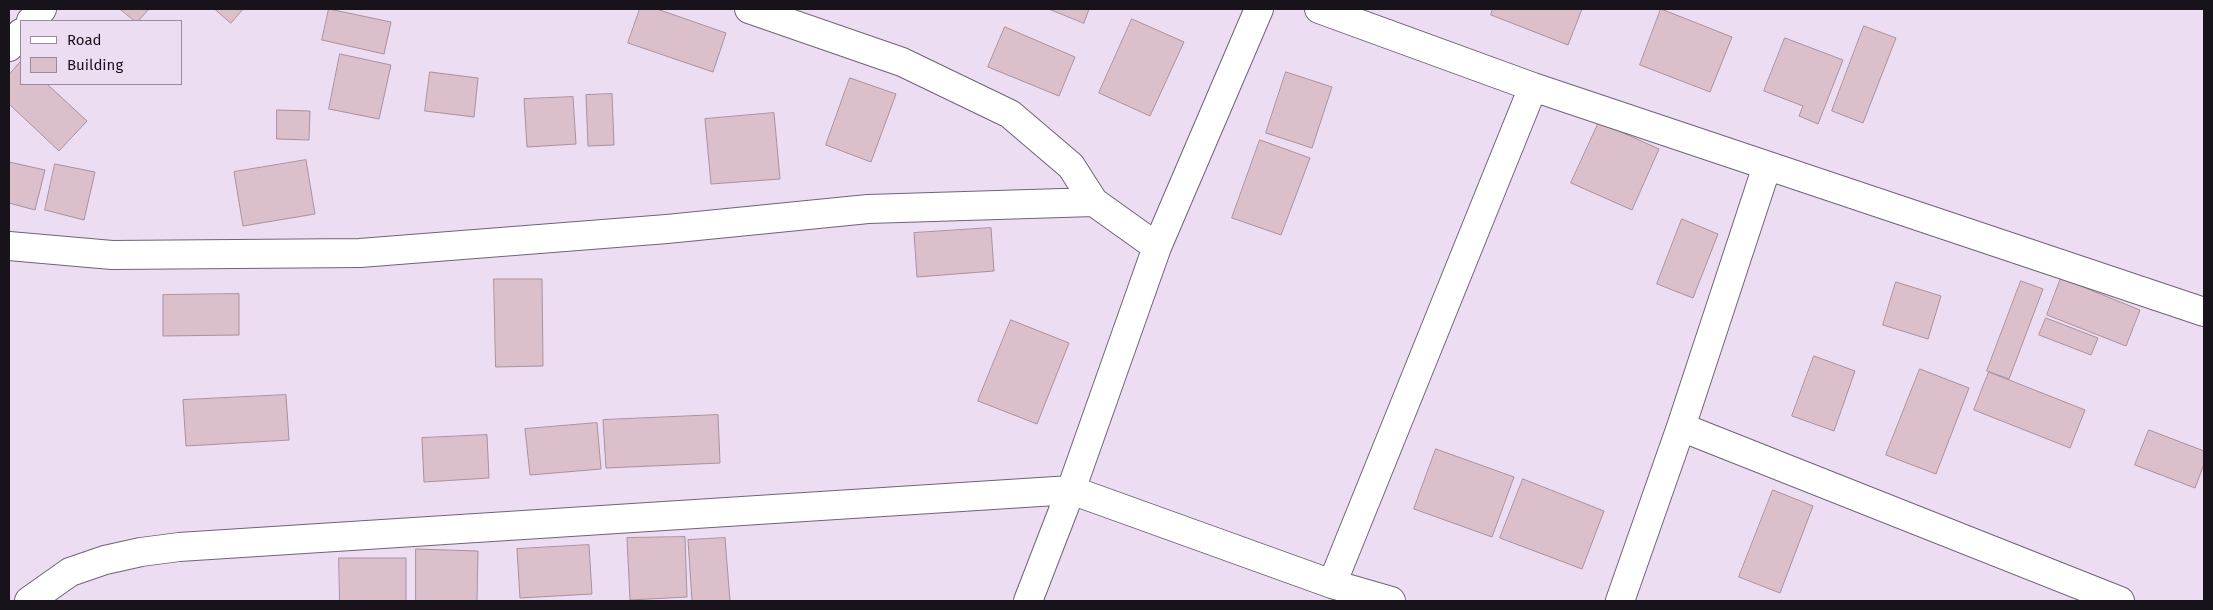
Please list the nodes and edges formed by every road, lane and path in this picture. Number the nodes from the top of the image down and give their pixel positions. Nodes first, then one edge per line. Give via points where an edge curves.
1 (42, 9) edge
2 (749, 9) edge
3 (1259, 9) edge
4 (1319, 9) edge
5 (32, 20) edge
6 (20, 34) edge
7 (9, 47) edge
8 (1533, 87) junction
9 (1767, 166) junction
10 (1094, 202) junction
11 (9, 246) edge
12 (1157, 247) junction
13 (2204, 312) edge
14 (1681, 427) junction
15 (1071, 490) junction
16 (1332, 584) junction
17 (29, 601) edge
18 (1028, 601) edge
19 (1391, 601) edge
20 (1620, 601) edge
21 (2120, 601) edge

1 - 5 street
2 - 10 street via 902,62 1010,114 1071,166
3 - 12 street
4 - 8 street
6 - 7 street
8 - 9 street
8 - 16 street
9 - 13 street
9 - 14 street
10 - 11 street via 868,209 657,230 360,252 112,255
10 - 12 street
12 - 15 street
14 - 20 street
14 - 21 street
15 - 16 street
15 - 17 street via 179,546 105,560 70,572
15 - 18 street
16 - 19 street

